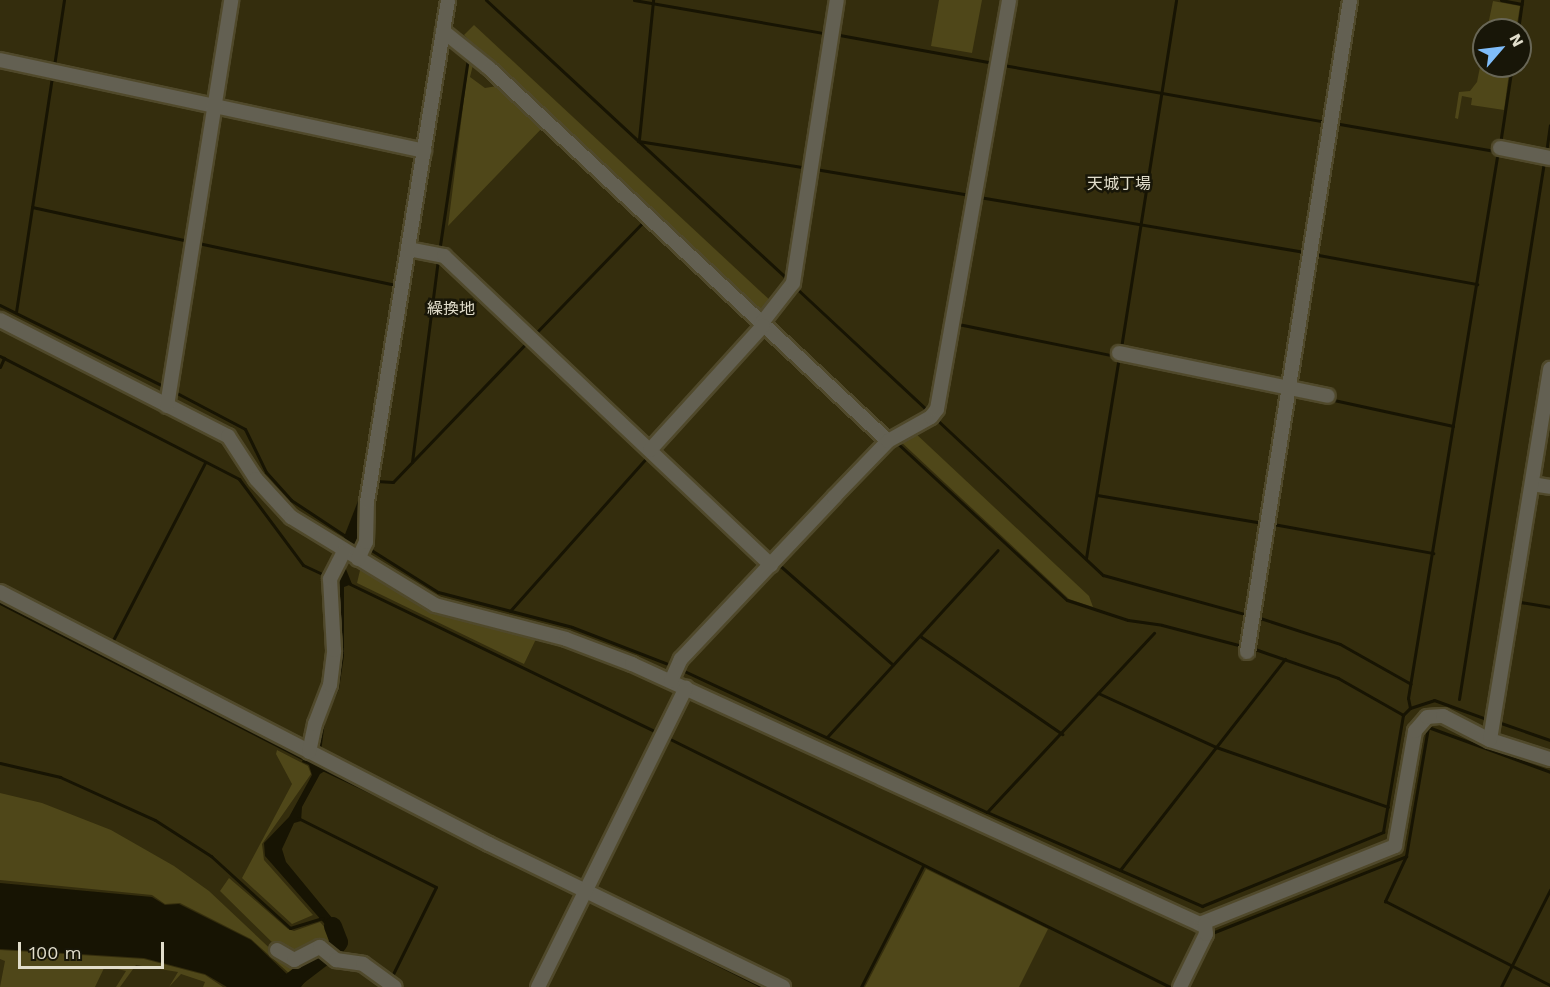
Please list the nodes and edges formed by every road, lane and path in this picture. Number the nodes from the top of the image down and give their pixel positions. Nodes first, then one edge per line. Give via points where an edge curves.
1 (231, 0) edge
2 (448, 0) edge
3 (837, 0) edge
4 (1009, 0) edge
5 (1350, 0) edge
6 (443, 31) junction
7 (0, 60) edge
8 (212, 108) junction
9 (1500, 148) dead end
10 (419, 150) junction
11 (1546, 158) edge
12 (409, 247) junction
13 (0, 321) edge
14 (763, 322) junction
15 (1120, 354) dead end
16 (1550, 369) edge
17 (1288, 388) junction
18 (170, 395) junction
19 (1328, 396) dead end
20 (889, 439) junction
21 (652, 449) junction
22 (1532, 484) junction
23 (1550, 487) edge
24 (362, 550) junction
25 (344, 551) junction
26 (771, 561) junction
27 (0, 592) edge
28 (1247, 649) dead end
29 (674, 672) junction
30 (686, 688) junction
31 (1490, 740) junction
32 (315, 754) junction
33 (1550, 759) edge
34 (584, 894) junction
35 (1205, 924) junction
36 (277, 951) dead end
37 (387, 984) edge
38 (538, 987) edge
39 (783, 987) edge
40 (1180, 987) edge

1 - 8 street
2 - 6 street
3 - 14 street via 792,285
4 - 20 street via 933,415
5 - 17 street
6 - 10 street
6 - 14 street via 472,53
7 - 8 street
8 - 10 street
8 - 18 street
9 - 11 street
10 - 12 street
12 - 21 street via 439,254
12 - 24 street
13 - 18 street
14 - 20 street
14 - 21 street
15 - 17 street
16 - 22 street
17 - 19 street
17 - 28 street
18 - 25 street via 233,440 274,501 310,532
20 - 26 street
21 - 26 street
22 - 23 street
22 - 31 street
24 - 25 street
24 - 29 street via 435,604
25 - 32 street via 331,577 334,656 329,690 315,724
26 - 29 street
27 - 32 street
29 - 30 street
30 - 34 street
30 - 35 street
31 - 33 street
31 - 35 street via 1443,716 1424,719 1415,731 1395,846
32 - 34 street
34 - 38 street
34 - 39 street
35 - 40 street via 1206,934
36 - 37 street via 294,960 317,947 336,960 363,964

